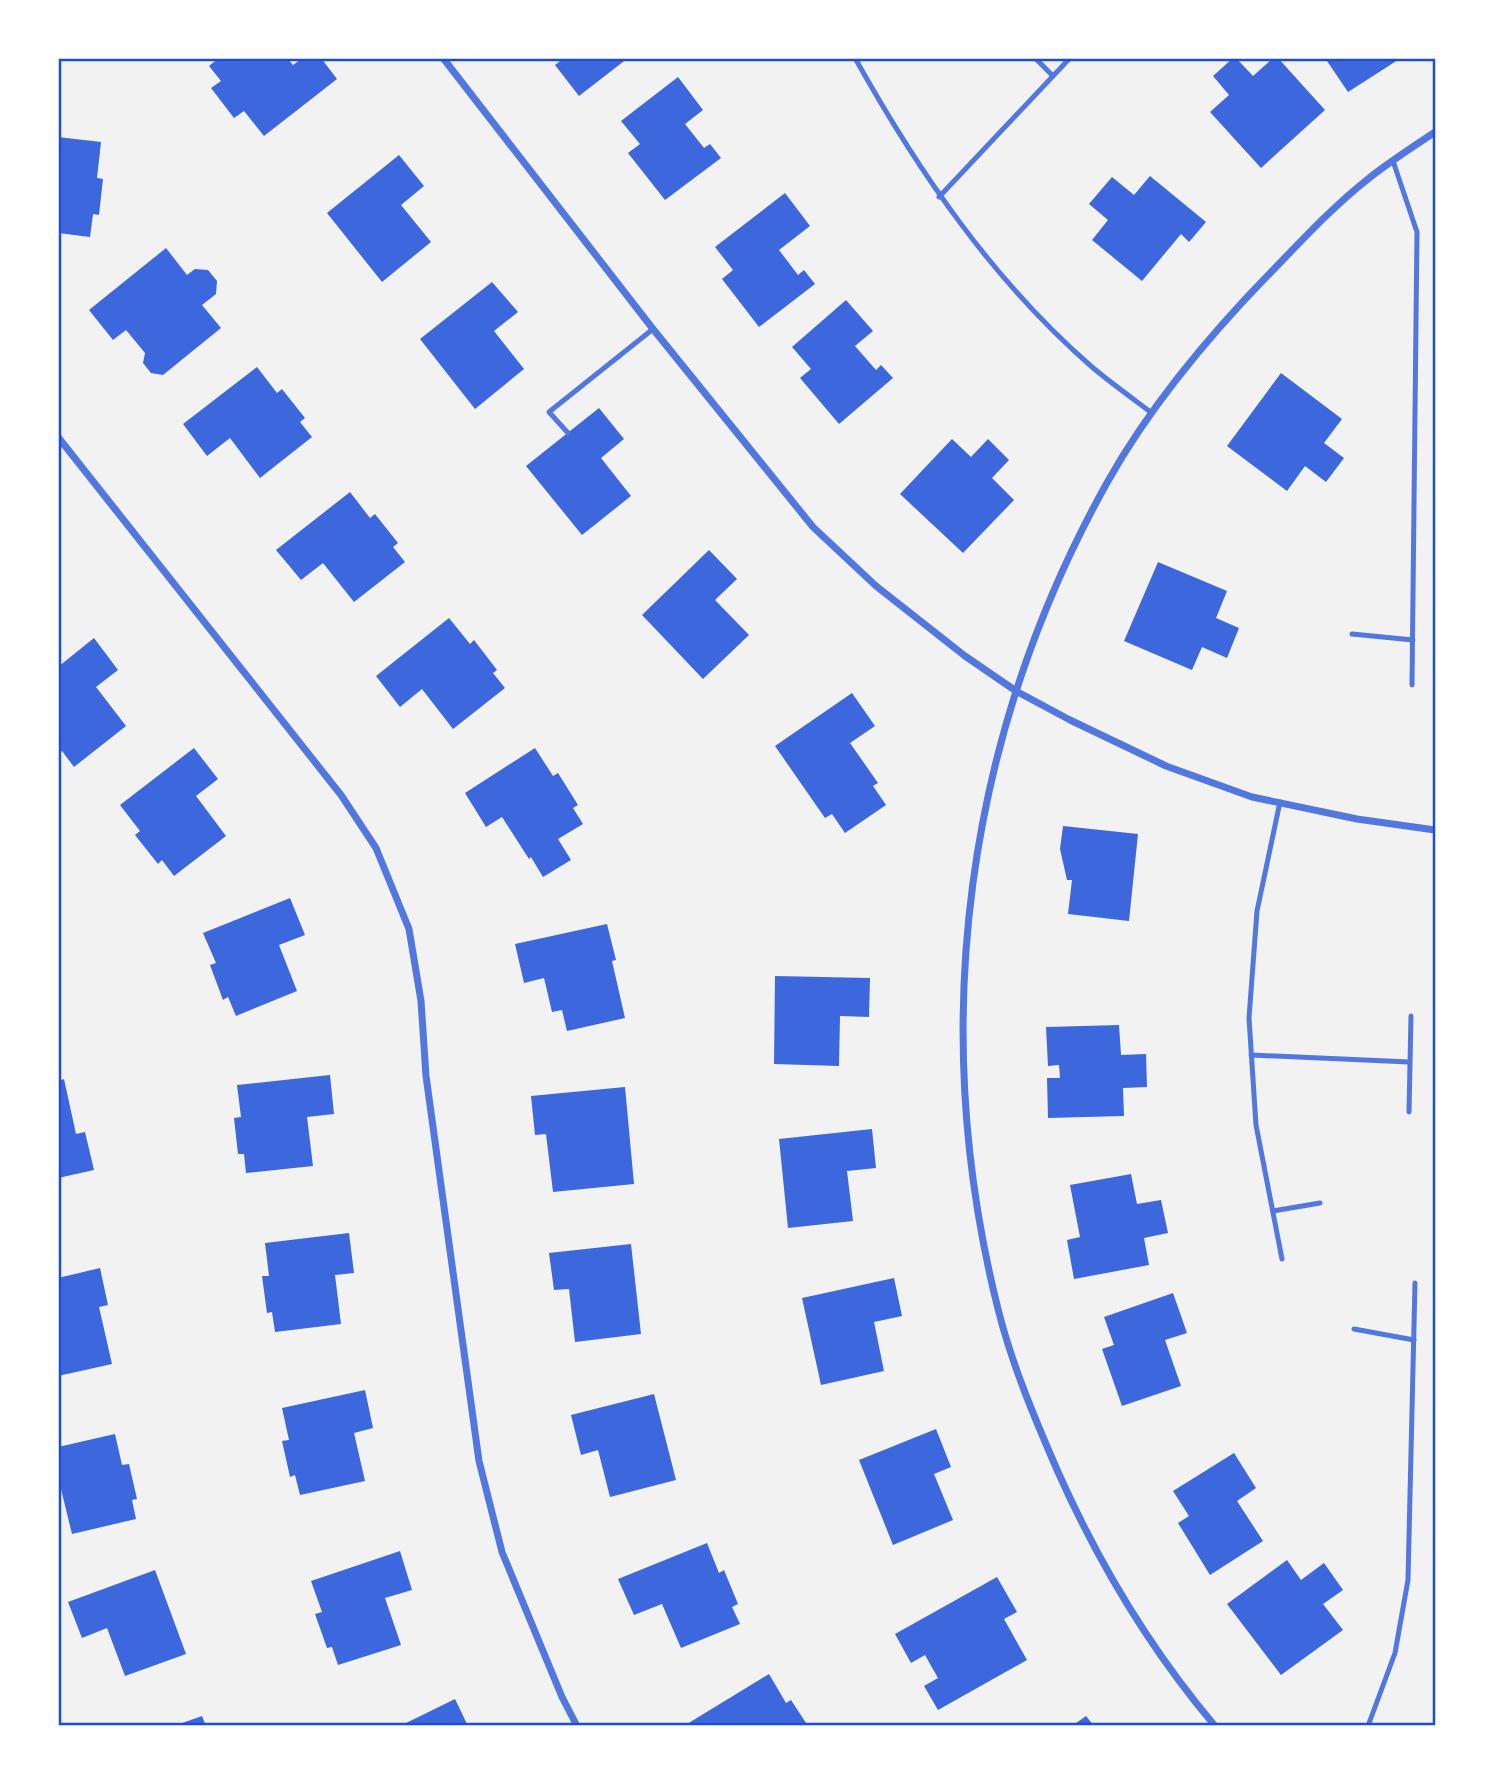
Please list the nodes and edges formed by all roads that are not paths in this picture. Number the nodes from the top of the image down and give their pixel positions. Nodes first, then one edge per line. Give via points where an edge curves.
1 (443, 58) edge
2 (855, 58) edge
3 (1035, 58) edge
4 (1070, 58) edge
5 (1053, 76) junction
6 (1435, 132) edge
7 (1393, 161) junction
8 (939, 197) junction
9 (653, 329) junction
10 (1152, 413) junction
11 (568, 433) dead end
12 (58, 437) edge
13 (1352, 634) dead end
14 (1413, 640) junction
15 (1412, 685) dead end
16 (1016, 691) junction
17 (1280, 802) junction
18 (1435, 830) edge
19 (1411, 1016) dead end
20 (1251, 1055) junction
21 (1409, 1062) junction
22 (1409, 1112) dead end
23 (1320, 1203) dead end
24 (1273, 1210) junction
25 (1282, 1259) dead end
26 (1415, 1283) dead end
27 (1354, 1329) dead end
28 (1414, 1340) junction
29 (577, 1726) edge
30 (1215, 1726) edge
31 (1368, 1726) edge

1 - 9 street
2 - 8 lane
3 - 5 lane
4 - 5 lane
5 - 8 lane
6 - 7 street
7 - 10 street via 1325,217 1262,281 1219,327
7 - 14 lane via 1417,232
8 - 10 lane via 1034,310 1092,367
9 - 11 lane via 549,412
9 - 16 street via 813,527 876,586
10 - 16 street via 1109,479 1066,564
12 - 29 street via 341,795 376,848 409,929 479,1461 502,1552
13 - 14 lane
14 - 15 lane
16 - 17 street via 1166,766 1252,797
16 - 30 street via 981,822 962,1002 964,1097 981,1236 1017,1368 1079,1518 1136,1619
17 - 18 street
17 - 20 lane via 1257,911 1249,1018
19 - 21 lane
20 - 21 lane
20 - 24 lane via 1256,1125
21 - 22 lane
23 - 24 lane
24 - 25 lane
26 - 28 lane
27 - 28 lane
28 - 31 lane via 1408,1580 1395,1653

